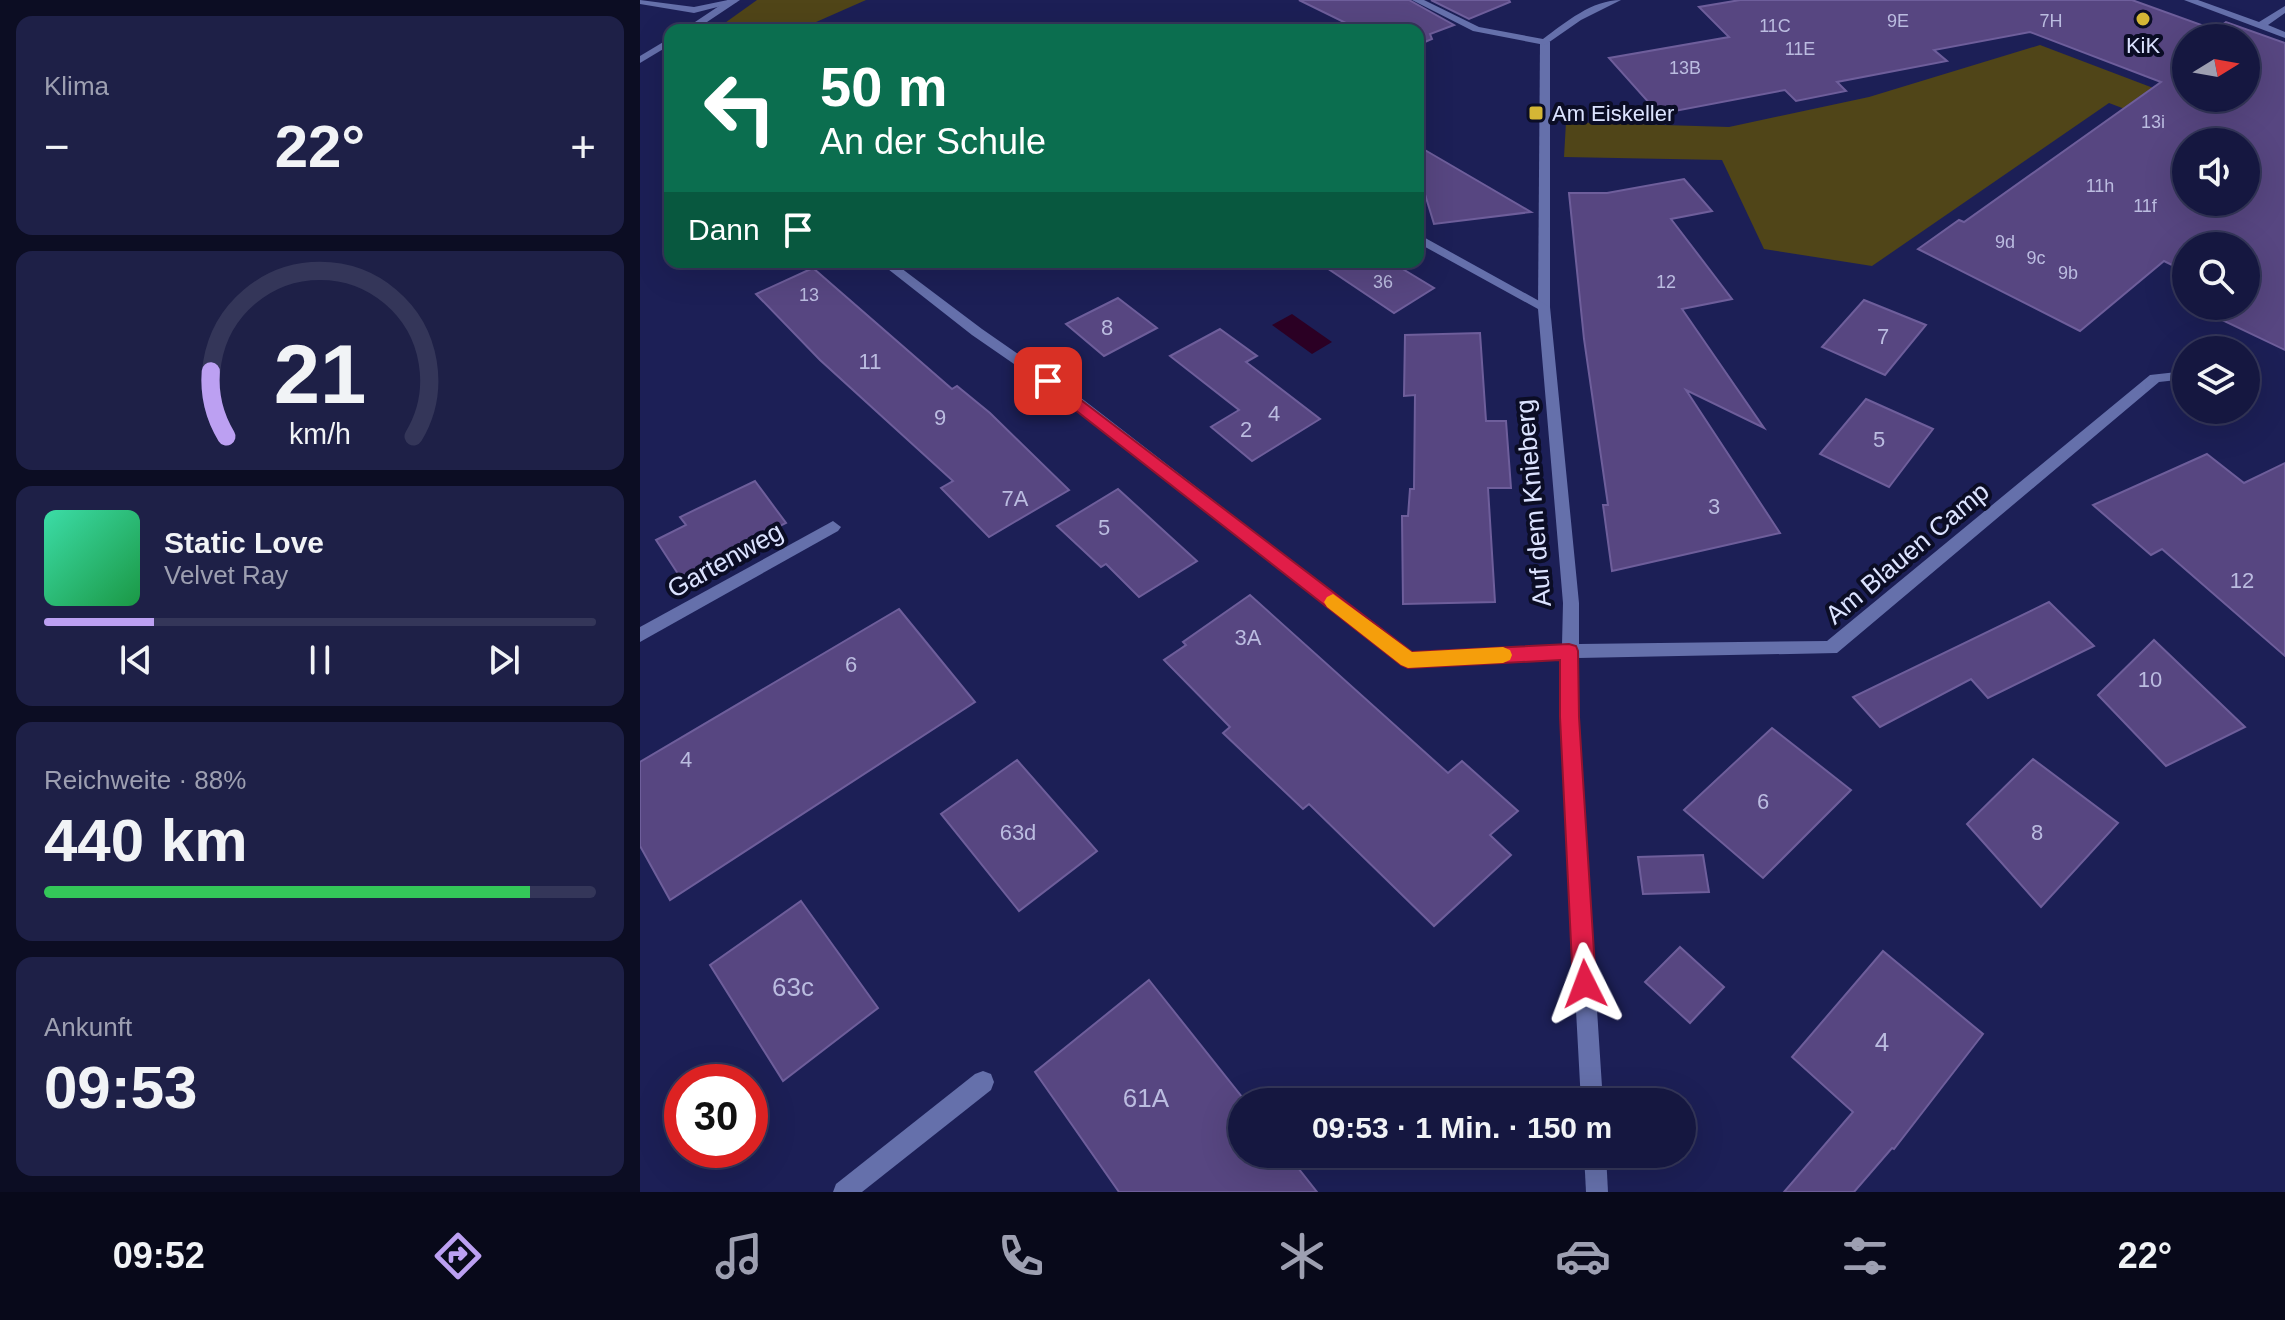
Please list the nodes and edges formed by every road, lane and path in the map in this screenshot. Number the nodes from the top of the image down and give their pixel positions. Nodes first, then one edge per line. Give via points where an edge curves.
1 (1417, 0) edge
2 (1616, 0) edge
3 (2189, 0) edge
4 (640, 1) edge
5 (733, 1) edge
6 (2285, 9) edge
7 (697, 24) edge
8 (2255, 24) edge
9 (2260, 26) joint
10 (2285, 35) edge
11 (1545, 42) junction
12 (664, 45) edge
13 (640, 60) edge
14 (1424, 241) edge
15 (893, 268) edge
16 (1544, 307) junction
17 (2172, 376) edge
18 (833, 527) dead end
19 (640, 635) edge
20 (1569, 651) junction
21 (983, 1082) dead end
22 (1591, 1088) edge
23 (1596, 1168) edge
24 (844, 1192) edge
25 (1597, 1192) edge

1 - 11 street via 1476,29
2 - 11 street
3 - 8 street
4 - 5 street via 694,10
5 - 7 street
6 - 9 street
9 - 10 street
11 - 16 street, Auf dem Knieberg
12 - 13 street
14 - 16 street
15 - 20 street, Am Blauen Camp via 1071,397 1408,660
16 - 20 street, Auf dem Knieberg via 1571,603
17 - 20 street, Am Blauen Camp via 2155,378 1831,648
18 - 19 street, Gartenweg
20 - 22 street, Auf dem Knieberg
21 - 24 street
23 - 25 street

